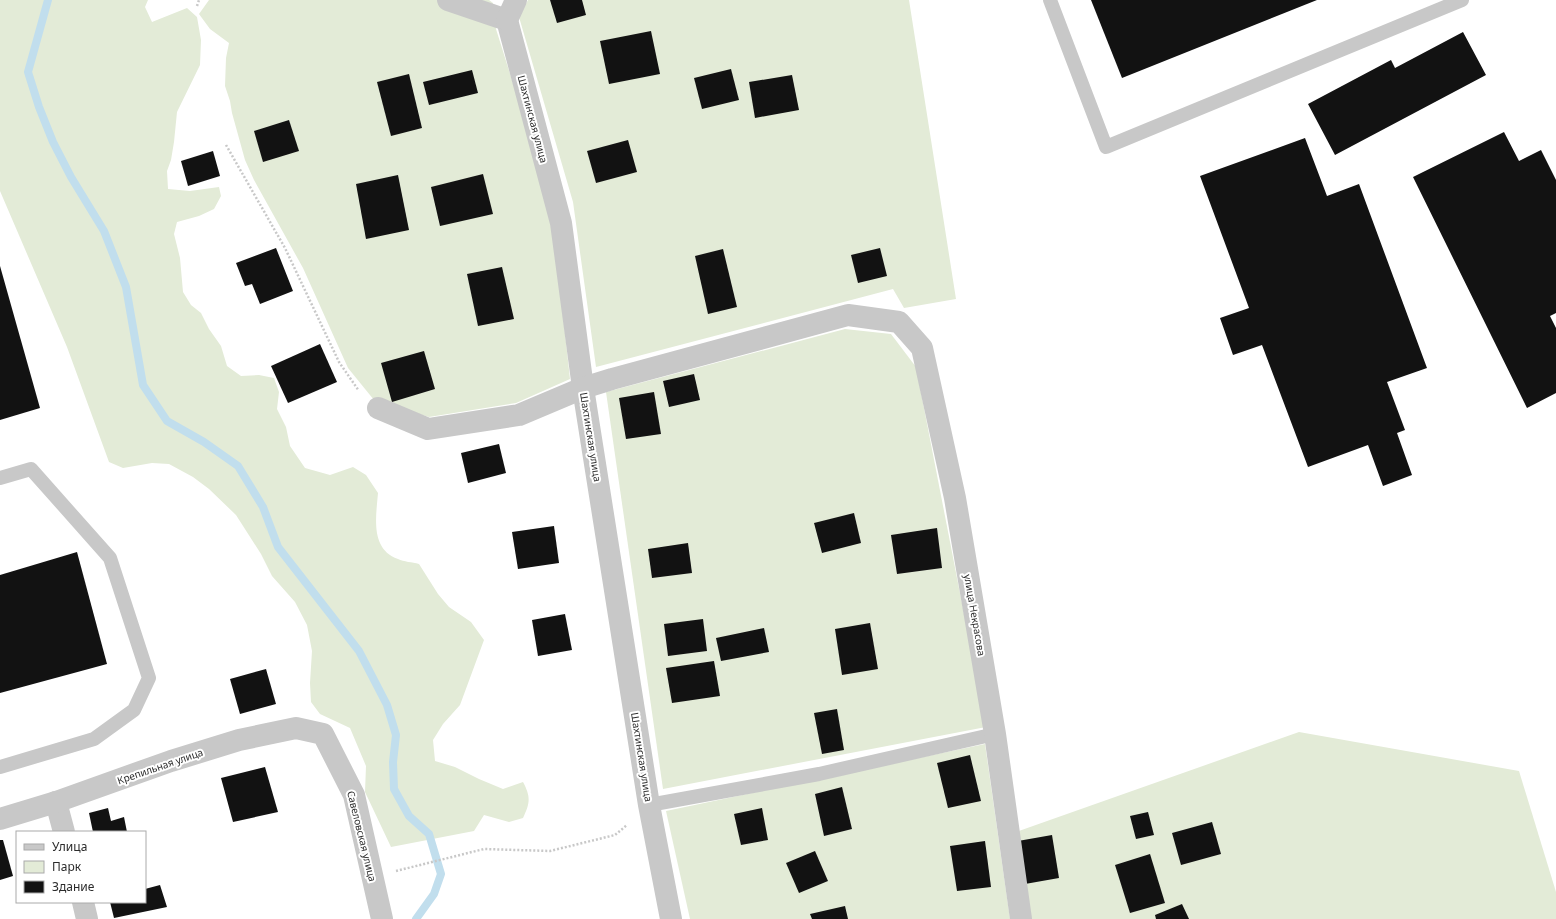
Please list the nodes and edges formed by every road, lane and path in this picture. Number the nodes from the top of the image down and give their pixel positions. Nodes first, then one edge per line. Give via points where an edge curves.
1 (199, 0) edge
2 (448, 0) edge
3 (516, 0) edge
4 (1050, 0) edge
5 (1462, 0) edge
6 (197, 6) dead end
7 (507, 20) junction
8 (226, 145) dead end
9 (583, 388) junction
10 (378, 408) joint
11 (0, 478) edge
12 (323, 734) joint
13 (995, 734) junction
14 (0, 767) edge
15 (56, 802) junction
16 (650, 805) junction
17 (0, 819) edge
18 (64, 831) edge
19 (398, 871) dead end
20 (83, 903) edge
21 (87, 919) edge
22 (382, 919) edge
23 (671, 919) edge
24 (1021, 919) edge

1 - 6 path
2 - 7 street
3 - 7 street
4 - 5 lane via 1106,147
7 - 9 street, Шахтинская улица via 561,222
8 - 10 path via 285,248 339,362 363,397
9 - 10 street via 519,415 428,429
9 - 13 street, улица Некрасова via 848,315 899,322 922,348 954,498
9 - 16 street, Шахтинская улица
11 - 14 lane via 31,469 110,558 149,678 134,710 94,739
12 - 15 street, Крепильная улица via 296,728 239,740
12 - 22 street, Савеловская улица via 354,794
13 - 16 lane via 819,774
13 - 24 street, улица Некрасова
15 - 17 street, Крепильная улица
15 - 18 street
16 - 19 path via 615,835 550,851 484,849
16 - 23 street, Шахтинская улица
20 - 21 street

